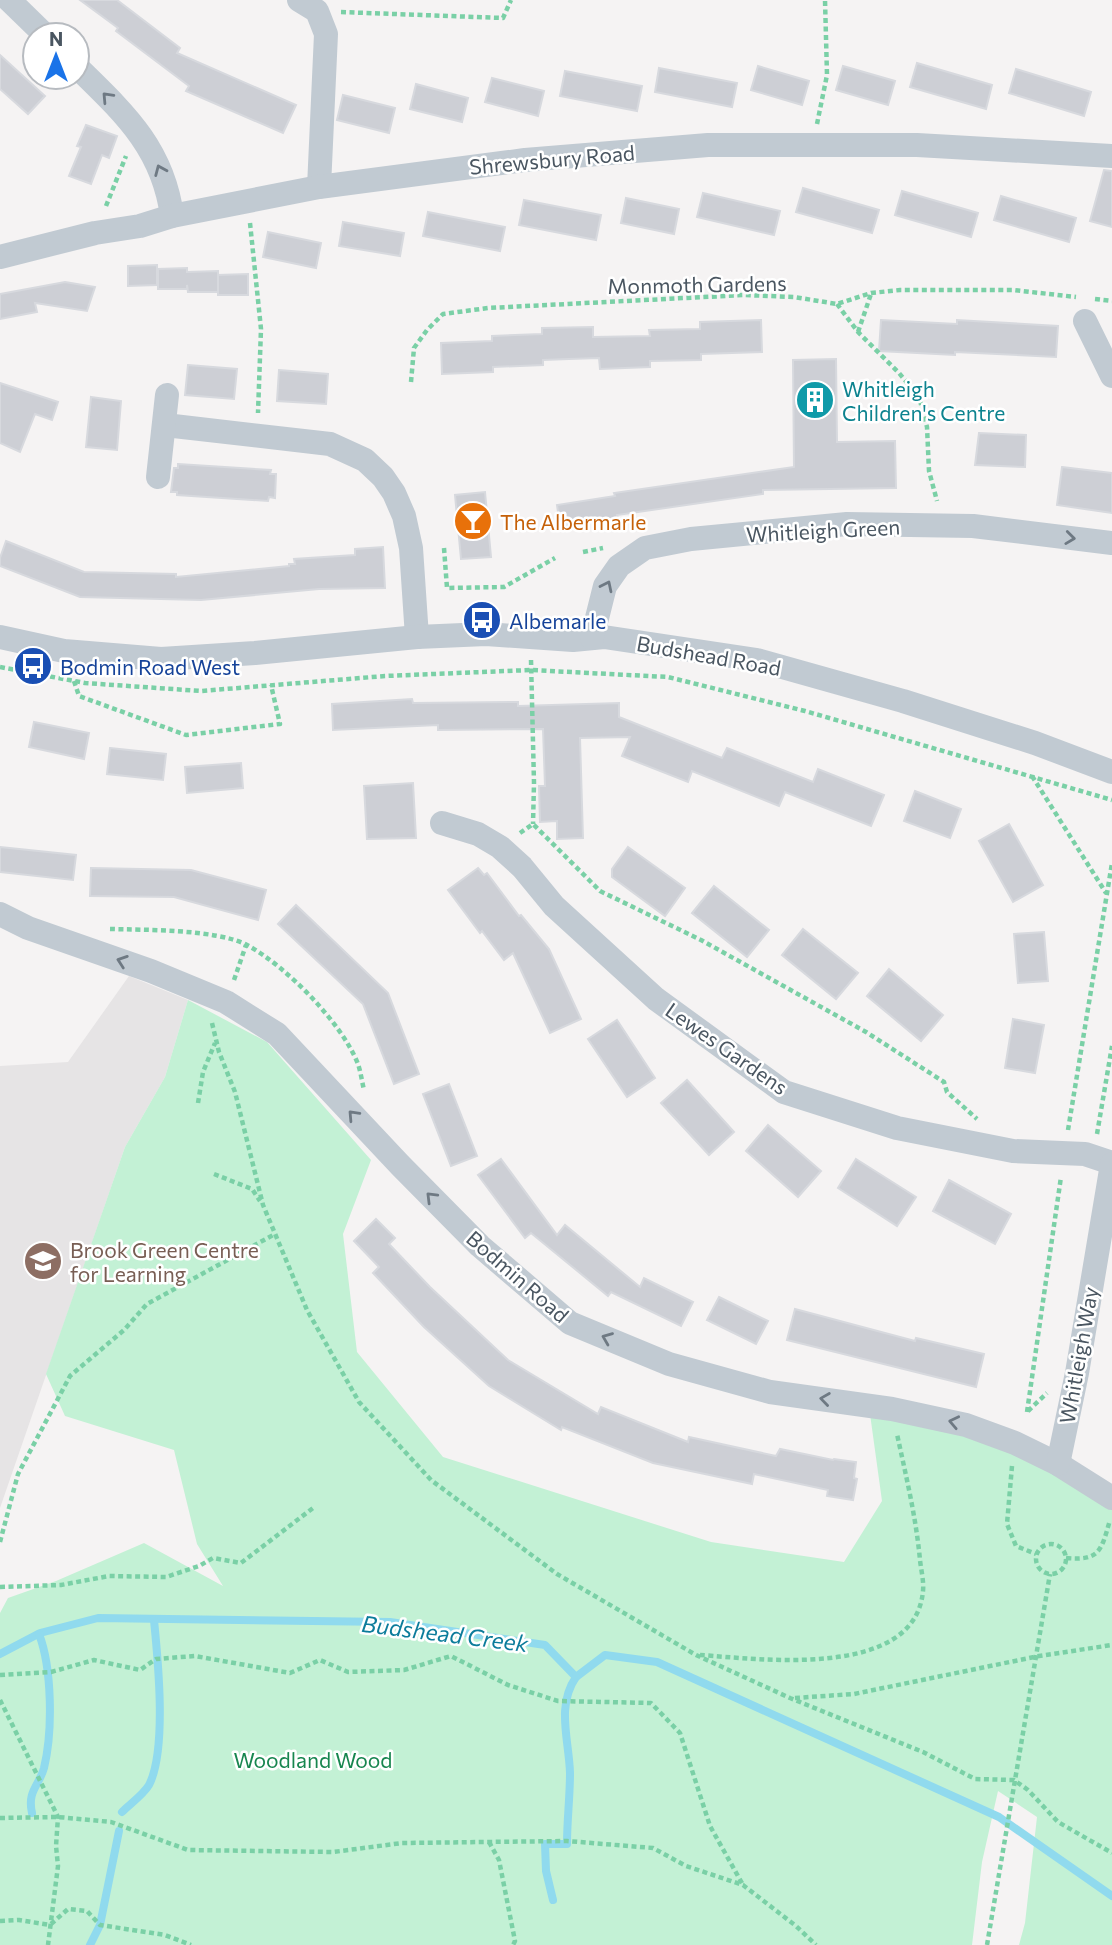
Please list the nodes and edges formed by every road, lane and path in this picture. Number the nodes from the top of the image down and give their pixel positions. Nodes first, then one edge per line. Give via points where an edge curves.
1 (9, 0) edge
2 (511, 0) edge
3 (825, 0) edge
4 (308, 6) edge
5 (30, 21) edge
6 (91, 81) edge
7 (137, 129) junction
8 (813, 145) junction
9 (1112, 156) edge
10 (319, 187) junction
11 (172, 216) junction
12 (250, 228) dead end
13 (95, 233) junction
14 (0, 257) edge
15 (871, 293) junction
16 (1112, 301) edge
17 (838, 304) junction
18 (1085, 321) dead end
19 (858, 332) junction
20 (1112, 376) edge
21 (411, 382) dead end
22 (167, 395) dead end
23 (258, 407) dead end
24 (165, 425) junction
25 (158, 477) dead end
26 (934, 526) junction
27 (1112, 543) edge
28 (444, 548) dead end
29 (555, 558) dead end
30 (0, 637) edge
31 (417, 637) junction
32 (592, 638) junction
33 (0, 667) edge
34 (531, 670) junction
35 (74, 681) junction
36 (271, 685) junction
37 (1112, 772) edge
38 (1031, 776) junction
39 (1112, 800) edge
40 (442, 823) dead end
41 (533, 824) junction
42 (500, 847) junction
43 (1112, 863) edge
44 (1106, 893) junction
45 (0, 914) edge
46 (246, 944) dead end
47 (201, 993) junction
48 (226, 1002) junction
49 (216, 1041) junction
50 (198, 1102) dead end
51 (1011, 1150) junction
52 (1064, 1153) junction
53 (1112, 1164) edge
54 (214, 1174) dead end
55 (263, 1205) junction
56 (1106, 1231) edge
57 (275, 1234) junction
58 (892, 1409) junction
59 (1027, 1412) dead end
60 (1013, 1462) dead end
61 (1058, 1464) junction
62 (1112, 1497) edge
63 (313, 1508) dead end
64 (1112, 1514) edge
65 (0, 1542) edge
66 (1036, 1554) junction
67 (1066, 1558) junction
68 (1049, 1574) junction
69 (0, 1587) edge
70 (1112, 1646) edge
71 (696, 1655) junction
72 (0, 1675) edge
73 (790, 1698) junction
74 (0, 1700) edge
75 (58, 1817) junction
76 (0, 1818) edge
77 (489, 1842) junction
78 (1112, 1853) edge
79 (743, 1885) junction
80 (0, 1921) edge
81 (50, 1925) junction
82 (48, 1945) edge
83 (191, 1945) edge
84 (513, 1945) edge
85 (816, 1945) edge
86 (988, 1945) edge

1 - 5 street
2 - 4 path via 503,18
3 - 8 path via 827,75
4 - 10 street via 326,34
7 -> 6 street
11 -> 7 street via 162,170
7 - 13 path
8 - 9 street, Shrewsbury Road via 917,145
8 - 10 street, Shrewsbury Road via 708,145 525,160
10 - 11 street, Shrewsbury Road
11 - 13 street, Shrewsbury Road
12 - 23 path via 261,329
13 - 14 street, Shrewsbury Road
15 - 16 path, Monmoth Gardens via 1013,290
15 - 17 path, Monmoth Gardens
15 - 19 path
17 - 19 path
17 - 21 path, Monmoth Gardens via 744,295 443,314 415,348
18 - 20 street
19 - 26 path via 919,397 928,427 929,471 937,504
22 - 24 street
24 - 25 street
24 - 31 street via 372,451 404,516 411,548
26 -> 27 street, Whitleigh Green via 973,526
32 -> 26 street, Whitleigh Green via 605,586 619,566 645,548 691,538 847,524
28 - 29 path via 447,588 504,587
30 - 31 street, Budshead Road via 64,651 161,659
31 - 32 street, Budshead Road
32 - 37 street, Budshead Road via 757,660 903,701
33 - 35 path
34 - 36 path
34 - 38 path via 668,677
34 - 41 path
35 - 36 path via 201,691
35 - 36 path via 79,696 186,735 280,724
38 - 39 path
38 - 44 path
40 - 42 street, Lewes Gardens via 478,834
41 - 42 path
41 - 51 path via 600,891 702,940 866,1032 944,1082 947,1092
42 - 51 street, Lewes Gardens via 554,906 656,999 784,1092 897,1128
43 - 44 path
44 - 52 path
47 -> 45 street, Bodmin Road
46 - 48 path
47 - 48 street, Bodmin Road
47 - 49 path
58 -> 48 street, Bodmin Road via 770,1392 669,1364 570,1323 480,1246 277,1034
49 - 50 path via 203,1072
49 - 55 path via 235,1092
51 - 52 street, Lewes Gardens
52 - 53 street, Lewes Gardens via 1085,1154
52 - 59 path
53 - 56 street, Whitleigh Way
54 - 55 path via 252,1189
55 - 57 path
56 - 61 street, Whitleigh Way
57 - 65 path via 146,1304 124,1331 71,1376 18,1474
57 - 71 path via 307,1310 359,1402 431,1480 557,1574
61 -> 58 street, Bodmin Road via 966,1425
58 - 71 path via 923,1591 906,1630 861,1653 792,1661
60 - 66 path via 1007,1524 1016,1546
61 - 62 street, Bodmin Road
63 - 69 path via 241,1563 214,1558 166,1577 109,1576 61,1585
64 - 67 path via 1100,1551 1087,1560
66 - 67 path via 1041,1547 1055,1544
66 - 68 path via 1038,1567
67 - 68 path via 1059,1571
68 - 86 path, bridge
70 - 73 path via 853,1694
71 - 73 path
72 - 79 path via 51,1672 94,1660 140,1670 156,1659 195,1656 290,1673 320,1660 348,1672 404,1670 452,1656 508,1685 558,1701 651,1703 680,1733 710,1826
73 - 78 path via 923,1752 975,1779 1014,1780 1058,1822
74 - 75 path
75 - 76 path
75 - 77 path via 111,1822 188,1850 332,1852 402,1843
75 - 81 path via 58,1866
77 - 79 path via 566,1841 653,1848 686,1866
77 - 84 path via 499,1860
79 - 85 path
80 - 81 path
81 - 82 path
81 - 83 path via 68,1909 87,1911 100,1925

